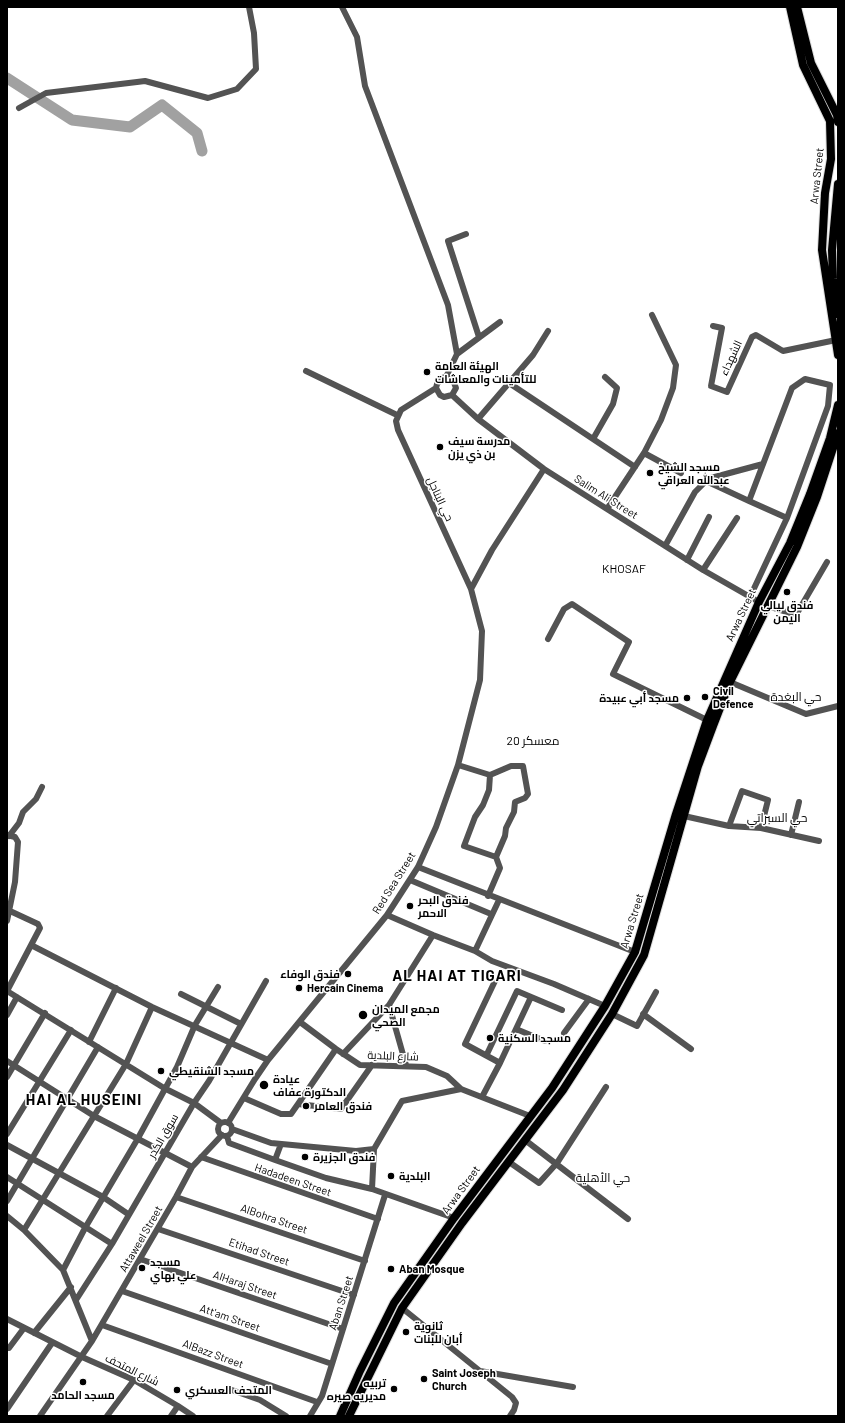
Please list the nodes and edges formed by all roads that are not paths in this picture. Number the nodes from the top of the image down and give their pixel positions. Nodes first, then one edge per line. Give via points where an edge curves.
1 (249, 7) edge
2 (342, 7) edge
3 (790, 7) edge
4 (797, 7) edge
5 (20, 108) dead end
6 (838, 122) edge
7 (835, 159) edge
8 (838, 184) edge
9 (466, 234) dead end
10 (838, 314) edge
11 (652, 315) dead end
12 (500, 322) dead end
13 (713, 326) dead end
14 (548, 331) dead end
15 (479, 337) junction
16 (836, 340) junction
17 (457, 354) junction
18 (838, 355) edge
19 (306, 370) dead end
20 (446, 377) junction
21 (605, 377) dead end
22 (509, 383) junction
23 (436, 388) junction
24 (452, 395) junction
25 (838, 405) edge
26 (397, 415) junction
27 (478, 419) junction
28 (838, 433) edge
29 (592, 439) junction
30 (644, 454) junction
31 (763, 464) junction
32 (635, 467) junction
33 (544, 469) junction
34 (681, 473) dead end
35 (706, 481) junction
36 (749, 501) junction
37 (608, 510) junction
38 (709, 517) dead end
39 (737, 518) dead end
40 (787, 518) junction
41 (665, 546) junction
42 (687, 560) junction
43 (827, 562) dead end
44 (703, 570) junction
45 (471, 589) junction
46 (750, 597) junction
47 (759, 602) junction
48 (767, 606) junction
49 (548, 639) dead end
50 (730, 682) junction
51 (838, 706) edge
52 (706, 720) junction
53 (458, 765) junction
54 (490, 775) junction
55 (42, 787) dead end
56 (799, 802) dead end
57 (680, 815) junction
58 (729, 826) junction
59 (761, 828) junction
60 (8, 835) edge
61 (791, 835) junction
62 (818, 841) dead end
63 (496, 857) junction
64 (418, 867) junction
65 (410, 880) junction
66 (488, 896) junction
67 (499, 900) junction
68 (10, 911) junction
69 (491, 914) junction
70 (387, 915) junction
71 (7, 921) edge
72 (433, 935) junction
73 (31, 945) junction
74 (475, 951) junction
75 (635, 952) junction
76 (644, 956) junction
77 (266, 981) dead end
78 (495, 981) dead end
79 (218, 987) dead end
80 (116, 988) junction
81 (7, 991) edge
82 (656, 992) dead end
83 (181, 994) dead end
84 (17, 997) junction
85 (531, 997) junction
86 (589, 999) junction
87 (389, 1005) junction
88 (206, 1006) junction
89 (605, 1006) junction
90 (152, 1007) junction
91 (562, 1010) dead end
92 (45, 1013) junction
93 (7, 1014) edge
94 (612, 1014) junction
95 (643, 1014) junction
96 (300, 1022) junction
97 (241, 1024) junction
98 (195, 1025) junction
99 (516, 1029) junction
100 (71, 1030) junction
101 (564, 1033) dead end
102 (230, 1041) junction
103 (545, 1041) dead end
104 (89, 1042) junction
105 (98, 1047) junction
106 (336, 1049) junction
107 (691, 1049) dead end
108 (343, 1054) junction
109 (487, 1054) junction
110 (268, 1060) junction
111 (7, 1061) edge
112 (500, 1063) junction
113 (126, 1064) junction
114 (14, 1065) junction
115 (372, 1065) junction
116 (406, 1065) junction
117 (7, 1077) edge
118 (40, 1081) junction
119 (606, 1087) dead end
120 (164, 1088) junction
121 (461, 1089) junction
122 (482, 1097) junction
123 (244, 1098) junction
124 (68, 1099) junction
125 (194, 1103) junction
126 (298, 1104) junction
127 (94, 1116) junction
128 (530, 1116) junction
129 (540, 1120) junction
130 (228, 1123) junction
131 (221, 1124) junction
132 (232, 1129) junction
133 (7, 1134) edge
134 (225, 1136) junction
135 (137, 1140) junction
136 (525, 1140) junction
137 (281, 1144) junction
138 (7, 1145) edge
139 (374, 1149) junction
140 (165, 1153) junction
141 (201, 1157) junction
142 (31, 1159) junction
143 (275, 1160) junction
144 (509, 1162) junction
145 (557, 1164) junction
146 (192, 1166) junction
147 (59, 1173) junction
148 (7, 1177) edge
149 (16, 1183) junction
150 (372, 1189) junction
151 (385, 1195) junction
152 (103, 1197) junction
153 (176, 1197) junction
154 (42, 1200) junction
155 (7, 1201) edge
156 (128, 1214) junction
157 (7, 1216) edge
158 (454, 1218) junction
159 (378, 1219) junction
160 (628, 1219) dead end
161 (462, 1223) junction
162 (85, 1228) junction
163 (158, 1229) junction
164 (24, 1230) junction
165 (112, 1244) junction
166 (140, 1259) junction
167 (365, 1261) junction
168 (63, 1270) junction
169 (70, 1287) junction
170 (122, 1291) junction
171 (354, 1295) junction
172 (76, 1300) junction
173 (394, 1303) junction
174 (402, 1308) junction
175 (7, 1319) edge
176 (102, 1325) junction
177 (24, 1328) junction
178 (343, 1329) junction
179 (34, 1333) junction
180 (92, 1341) junction
181 (52, 1343) junction
182 (7, 1347) edge
183 (82, 1357) junction
184 (332, 1364) junction
185 (479, 1371) junction
186 (134, 1380) junction
187 (573, 1387) dead end
188 (229, 1389) dead end
189 (317, 1402) junction
190 (178, 1406) junction
191 (7, 1409) edge
192 (40, 1416) edge
193 (107, 1416) edge
194 (171, 1416) edge
195 (193, 1416) edge
196 (286, 1416) edge
197 (310, 1416) edge
198 (340, 1416) edge
199 (349, 1416) edge
200 (510, 1416) edge

1 - 5 street via 254,33 256,68 237,90 208,98 141,82 46,93
2 - 17 street via 357,37 365,86 448,305
3 - 7 main road, Arwa Street via 803,65 830,121
4 - 6 main road via 811,63
7 - 16 main road, Arwa Street via 825,193 822,250
8 - 10 main road, Arwa Street via 832,278
9 - 15 street via 448,241
11 - 30 street via 676,365 673,388
12 - 15 street
13 - 16 street, الشهداء via 722,328 711,386 727,392 752,336 756,335 783,350
14 - 22 street via 533,355
15 - 17 street
16 - 18 main road, Arwa Street
17 - 20 street
19 - 26 street
20 - 23 street via 439,380
20 - 24 street via 455,384 455,392
21 - 29 street via 617,388 613,404
22 - 27 street
22 - 29 street
23 - 24 street via 440,395
23 - 26 street via 410,402
24 - 27 street, Salim Ali Street
25 - 47 main road, Arwa Street via 830,438 810,494 790,543
26 - 45 street, حي البناجل via 398,430
27 - 33 street, Salim Ali Street
28 - 48 main road, Arwa Street via 818,497
29 - 32 street
30 - 32 street
30 - 34 street
31 - 35 street
31 - 36 street
31 - 40 street via 792,388 805,379 830,385 828,406
32 - 37 street
33 - 37 street, Salim Ali Street
33 - 45 street via 492,550
35 - 36 street
35 - 41 street via 695,492
36 - 40 street
37 - 41 street, Salim Ali Street
38 - 42 street
39 - 44 street
40 - 46 street
41 - 42 street, Salim Ali Street
42 - 44 street, Salim Ali Street
43 - 48 street via 796,615
44 - 46 street, Salim Ali Street
45 - 53 street, Red Sea Street via 482,631 480,680
46 - 47 street, Salim Ali Street
47 - 48 main road
47 - 52 main road, Arwa Street
48 - 50 main road, Arwa Street
49 - 52 street via 564,609 572,604 629,642 613,674
50 - 51 street via 806,714
50 - 57 main road, Arwa Street
52 - 57 main road, Arwa Street
53 - 54 street
53 - 64 street, Red Sea Street via 436,827
54 - 63 street via 489,790 475,816 464,846
54 - 63 street via 511,766 523,766 528,794 515,802 514,812
55 - 60 street via 36,799 23,812 19,823
56 - 61 street
57 - 58 street
57 - 75 main road, Arwa Street
57 - 76 main road, Arwa Street
58 - 59 street
58 - 59 street via 742,791 768,800
59 - 61 street
60 - 68 street via 16,837 18,842
61 - 62 street
63 - 66 street via 500,868
64 - 65 street, Red Sea Street
64 - 66 street
65 - 69 street
65 - 70 street, Red Sea Street
66 - 67 street
67 - 69 street
67 - 75 street
68 - 71 street
68 - 73 street via 40,926
69 - 74 street
70 - 72 street
70 - 96 street, Red Sea Street
72 - 74 street
72 - 87 street
73 - 80 street
73 - 81 street
74 - 86 street via 492,961
75 - 76 main road
75 - 89 main road, Arwa Street
76 - 94 main road, Arwa Street
77 - 97 street, سوق الكدر
78 - 109 street via 465,1044
79 - 88 street
80 - 90 street
80 - 104 street
81 - 84 street
82 - 95 street
83 - 88 street
84 - 92 street
84 - 93 street
85 - 91 street
85 - 99 street
85 - 109 street via 517,990
86 - 89 street
86 - 101 street
87 - 108 street
87 - 116 street
88 - 97 street
88 - 98 street
89 - 128 main road, Arwa Street via 552,1088
90 - 98 street
90 - 113 street
92 - 100 street
92 - 114 street
94 - 95 street via 637,1026
94 - 129 main road, Arwa Street via 563,1090
95 - 107 street
96 - 106 street, شارع البلدية
96 - 110 street, Red Sea Street
97 - 102 street, سوق الكدر
98 - 102 street
98 - 120 street via 177,1067
99 - 103 street
99 - 112 street
100 - 104 street
100 - 118 street
102 - 110 street
102 - 125 street, سوق الكدر via 220,1063
104 - 105 street
105 - 113 street
105 - 124 street
106 - 108 street, شارع البلدية
106 - 126 street
108 - 115 street, شارع البلدية via 360,1065
109 - 112 street
110 - 123 street, Red Sea Street
111 - 114 street
112 - 122 street
113 - 120 street
113 - 127 street
114 - 117 street
114 - 118 street
115 - 116 street, شارع البلدية
115 - 126 street via 341,1109
116 - 121 street, شارع البلدية via 426,1067 447,1076
118 - 124 street
118 - 133 street
119 - 145 street
120 - 125 street
120 - 135 street
121 - 122 street, شارع البلدية
121 - 139 street via 402,1101
122 - 128 street, شارع البلدية
123 - 126 street via 282,1114 291,1114
123 - 130 street, Red Sea Street
124 - 127 street
124 - 142 street
125 - 131 street
125 - 140 street, سوق الكدر
127 - 135 street
127 - 147 street
128 - 129 main road
128 - 158 main road, Arwa Street
129 - 136 main road, Arwa Street
130 - 131 street
130 - 132 street
131 - 134 street via 219,1130
132 - 134 street via 231,1133
132 - 137 street
134 - 141 street, Attaweel Street
134 - 143 street via 229,1143
135 - 140 street
135 - 152 street
136 - 144 main road, Arwa Street
136 - 145 street
137 - 139 street via 356,1151
137 - 143 street
138 - 142 street
139 - 150 street
140 - 146 street
140 - 156 street, سوق الكدر
141 - 146 street, Attaweel Street
141 - 159 street, Hadadeen Street
142 - 147 street
142 - 149 street
143 - 150 street via 326,1178
144 - 145 street via 538,1183
144 - 161 main road, Arwa Street
145 - 160 street
146 - 153 street, Attaweel Street
147 - 152 street
147 - 154 street
148 - 149 street
149 - 154 street
149 - 155 street
150 - 151 street
151 - 158 street
151 - 159 street, Aban Street
152 - 156 street
152 - 162 street
153 - 163 street, Attaweel Street
153 - 167 street, AlBohra Street
154 - 162 street
154 - 164 street
156 - 165 street, سوق الكدر
157 - 164 street
158 - 161 main road
158 - 173 main road, Arwa Street
159 - 167 street, Aban Street
161 - 174 main road, Arwa Street
162 - 165 street
162 - 168 street
163 - 166 street, Attaweel Street
163 - 171 street, Etihad Street
164 - 168 street
165 - 172 street, سوق الكدر
166 - 170 street, Attaweel Street
166 - 178 street, AlHaraj Street
167 - 171 street, Aban Street
168 - 169 street
169 - 172 street
169 - 179 street
170 - 176 street, Attaweel Street
170 - 184 street, Att'am Street
171 - 178 street, Aban Street
172 - 180 street
173 - 174 main road
173 - 198 main road, Arwa Street
174 - 185 street
174 - 199 main road, Arwa Street
175 - 177 street, شارع المتحف
176 - 180 street, Attaweel Street
176 - 189 street, AlBazz Street
177 - 179 street, شارع المتحف
177 - 182 street via 9,1348
178 - 184 street, Aban Street
179 - 181 street, شارع المتحف
180 - 183 street, Attaweel Street
181 - 183 street, شارع المتحف
181 - 191 street
183 - 186 street, شارع المتحف
183 - 192 street, Attaweel Street
184 - 189 street, Aban Street via 322,1396
185 - 187 street
185 - 200 street via 512,1397 516,1403
186 - 190 street, شارع المتحف
186 - 193 street
188 - 196 street via 260,1400
189 - 197 street, Aban Street
190 - 194 street
190 - 195 street, شارع المتحف

